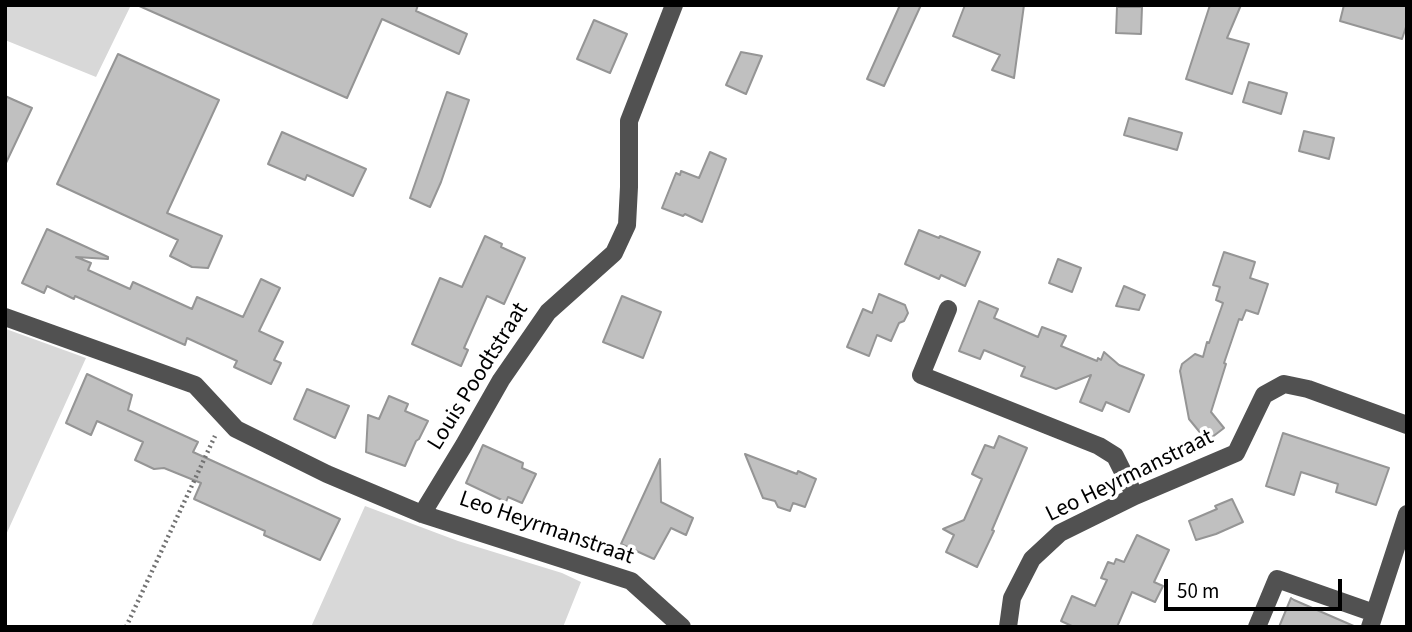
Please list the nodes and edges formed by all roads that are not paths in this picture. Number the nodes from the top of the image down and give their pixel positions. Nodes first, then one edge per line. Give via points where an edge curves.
1 (674, 5) edge
2 (948, 309) dead end
3 (5, 317) edge
4 (1407, 425) edge
5 (1135, 496) junction
6 (422, 514) junction
7 (1407, 514) edge
8 (1372, 620) edge
9 (682, 627) edge
10 (1008, 627) edge
11 (1257, 627) edge

1 - 6 street, Louis Poodtstraat via 629,121 627,225 614,253 548,312 501,380
2 - 5 street via 921,375 1099,446 1115,456
3 - 6 street, Leo Heyrmanstraat via 195,385 236,429
4 - 5 street, Leo Heyrmanstraat via 1284,384 1264,395 1236,453
5 - 10 street, Leo Heyrmanstraat via 1060,533 1032,559 1012,598
6 - 9 street, Leo Heyrmanstraat via 631,581
7 - 8 street
8 - 11 street via 1278,579

